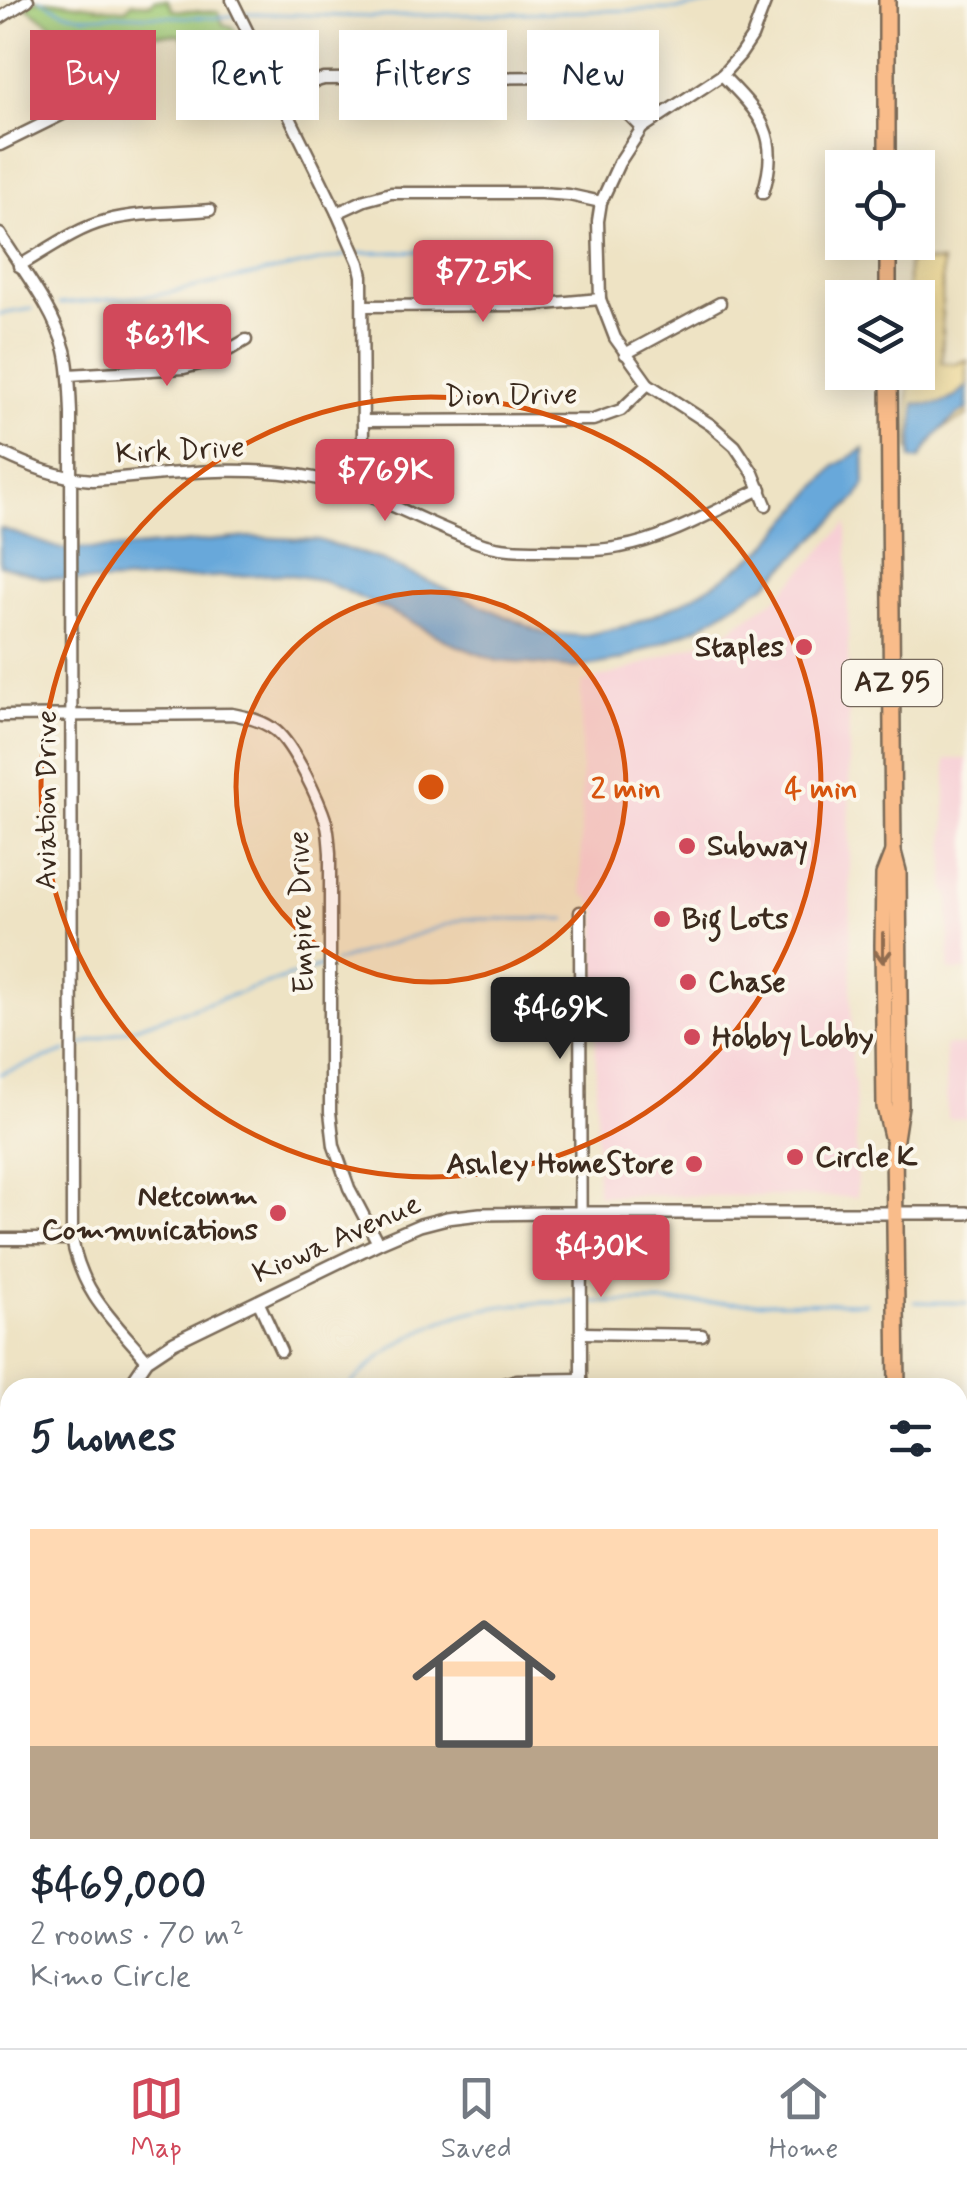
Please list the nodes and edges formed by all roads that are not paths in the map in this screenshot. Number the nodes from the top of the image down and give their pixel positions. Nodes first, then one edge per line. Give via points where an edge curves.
1 (28, 0) edge
2 (232, 0) edge
3 (766, 0) edge
4 (887, 0) edge
5 (0, 18) edge
6 (246, 30) edge
7 (722, 75) junction
8 (319, 80) edge
9 (52, 120) edge
10 (290, 120) edge
11 (642, 128) junction
12 (0, 146) edge
13 (887, 150) edge
14 (763, 192) dead end
15 (601, 202) junction
16 (210, 210) dead end
17 (338, 213) junction
18 (0, 234) edge
19 (20, 266) junction
20 (600, 299) junction
21 (720, 303) dead end
22 (363, 306) junction
23 (246, 340) dead end
24 (626, 354) junction
25 (69, 375) junction
26 (648, 384) junction
27 (889, 390) edge
28 (363, 421) junction
29 (0, 452) edge
30 (70, 479) junction
31 (352, 488) junction
32 (761, 489) junction
33 (766, 505) dead end
34 (0, 716) edge
35 (71, 716) junction
36 (580, 912) dead end
37 (581, 1212) junction
38 (894, 1213) junction
39 (967, 1213) edge
40 (0, 1239) edge
41 (72, 1239) junction
42 (378, 1243) junction
43 (258, 1302) junction
44 (582, 1333) junction
45 (702, 1336) dead end
46 (280, 1351) dead end
47 (147, 1360) junction
48 (135, 1378) edge
49 (581, 1378) edge
50 (897, 1378) edge

1 - 5 street
2 - 6 street
3 - 7 street via 752,37
4 - 13 highway
7 - 11 street
7 - 14 street via 764,123 771,169
8 - 11 street via 568,77 609,94
9 - 12 street
10 - 17 street
11 - 15 street
15 - 17 street via 541,193 392,194
15 - 20 street
16 - 19 street via 106,221
17 - 22 street via 359,263
18 - 19 street, Aviation Drive
19 - 25 street, Aviation Drive via 58,332
20 - 22 street
20 - 24 street
21 - 24 street
22 - 28 street
23 - 25 street via 184,368
24 - 26 street
25 - 30 street, Aviation Drive
26 - 28 street, Dion Drive via 621,410 593,420
26 - 32 street via 725,437
27 - 38 highway, AZ 95 via 892,852 884,876 883,958 884,1108 894,1144
28 - 31 street
29 - 30 street, Kirk Drive
30 - 31 street, Kirk Drive via 232,471 282,473
30 - 35 street, Aviation Drive
31 - 32 street, Kirk Drive via 480,543 513,550 618,548
32 - 33 street
34 - 35 street, Empire Drive
35 - 41 street, Aviation Drive
35 - 42 street, Empire Drive via 232,714 262,722 292,750 320,805 330,854 334,1146
36 - 37 street
37 - 38 street, Kiowa Avenue
37 - 42 street, Kiowa Avenue via 448,1218
37 - 44 street
38 - 39 street, Kiowa Avenue
38 - 50 highway, AZ 95
40 - 41 street
41 - 47 street, Aviation Drive via 90,1291
42 - 43 street, Kiowa Avenue
43 - 46 street
43 - 47 street, Kiowa Avenue
44 - 45 street
44 - 49 street
47 - 48 street, Kiowa Avenue

